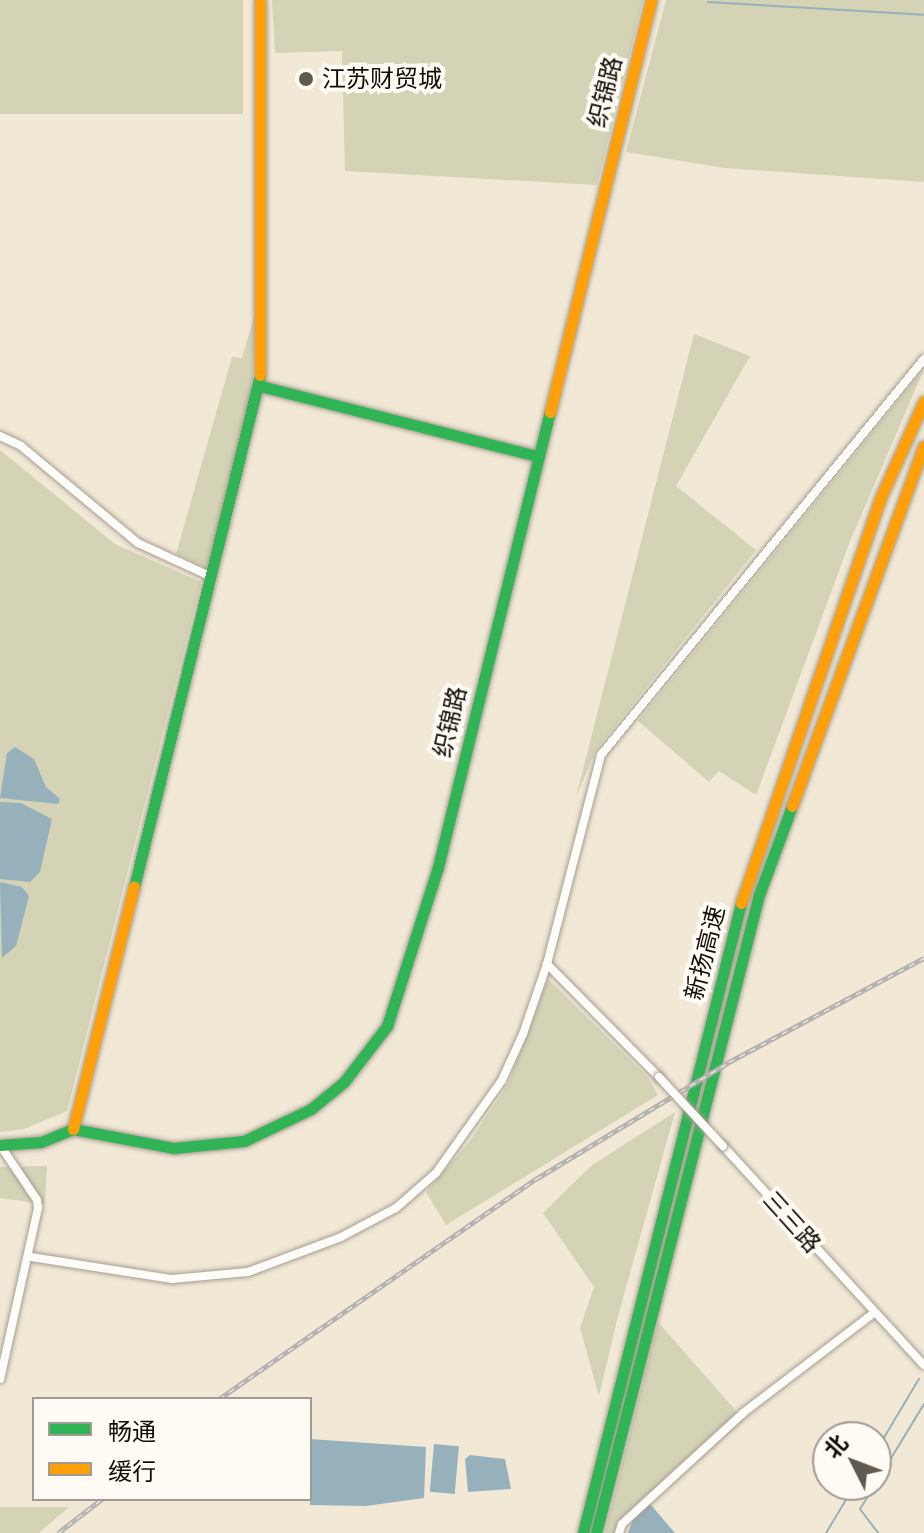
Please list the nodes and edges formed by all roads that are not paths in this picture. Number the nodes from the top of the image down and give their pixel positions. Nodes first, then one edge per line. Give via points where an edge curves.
1 (260, 0) edge
2 (651, 0) edge
3 (924, 359) edge
4 (260, 386) junction
5 (924, 401) edge
6 (0, 436) edge
7 (924, 446) edge
8 (536, 456) junction
9 (212, 577) junction
10 (547, 964) junction
11 (73, 1129) junction
12 (0, 1145) edge
13 (31, 1257) junction
14 (874, 1313) junction
15 (924, 1365) edge
16 (0, 1379) edge
17 (583, 1533) edge
18 (596, 1533) edge
19 (619, 1533) edge

1 - 4 main road
2 - 8 main road, 织锦路
3 - 10 street via 601,755
4 - 8 main road
4 - 9 main road
5 - 17 main road, 新扬高速 via 880,499 745,886
6 - 9 street via 21,446 138,543
7 - 18 main road, 新扬高速 via 759,895
8 - 11 main road, 织锦路 via 418,942 395,1011 370,1052 311,1109 244,1141 174,1148
9 - 11 main road
10 - 13 street via 502,1080 436,1173 396,1208 282,1263 206,1279 127,1275
10 - 14 street, 三三路, bridge via 659,1077
11 - 12 main road via 41,1142
12 - 13 street via 37,1200
13 - 16 street
14 - 15 street, 三三路
14 - 19 street via 743,1413 622,1524

